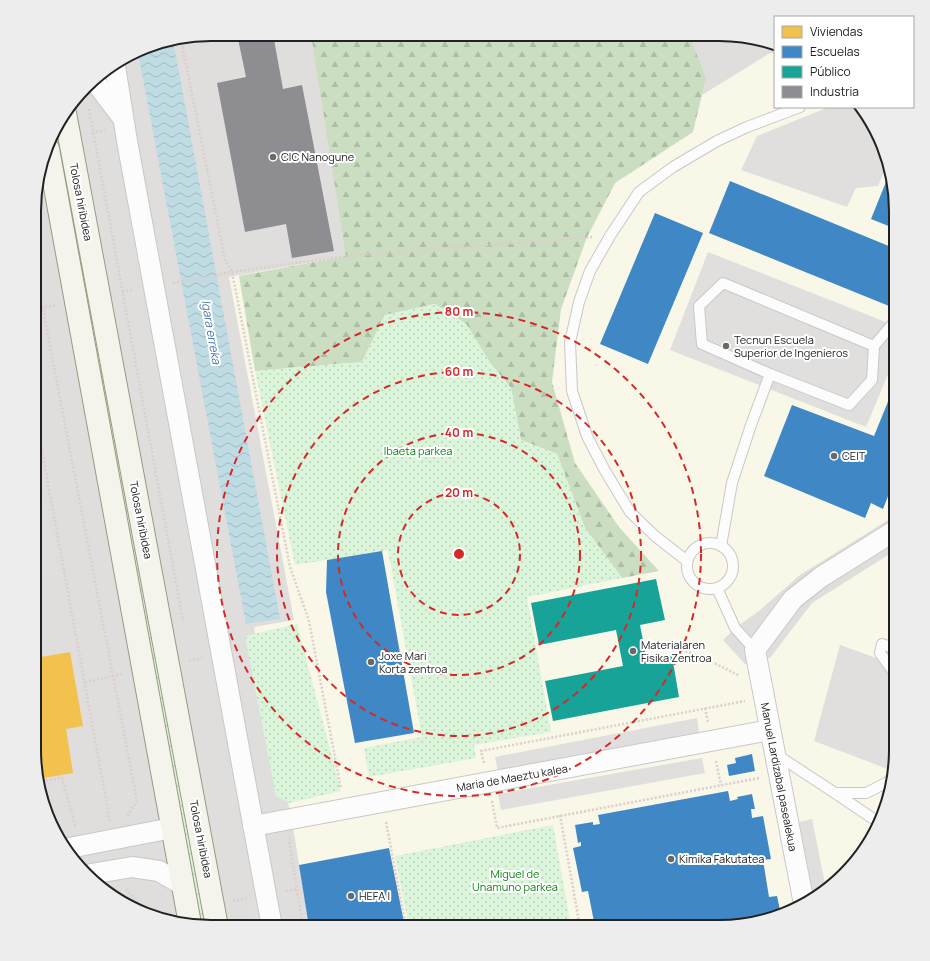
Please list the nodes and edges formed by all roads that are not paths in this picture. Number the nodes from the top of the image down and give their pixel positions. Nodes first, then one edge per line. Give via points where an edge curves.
1 (116, 70) edge
2 (97, 85) edge
3 (797, 108) edge
4 (67, 122) edge
5 (124, 123) junction
6 (50, 158) edge
7 (889, 328) edge
8 (874, 346) junction
9 (770, 374) junction
10 (889, 534) edge
11 (721, 546) junction
12 (687, 561) junction
13 (717, 588) junction
14 (889, 646) edge
15 (755, 650) junction
16 (889, 666) edge
17 (770, 730) junction
18 (775, 754) junction
19 (886, 783) edge
20 (834, 794) junction
21 (872, 818) dead end
22 (253, 826) junction
23 (172, 828) junction
24 (72, 848) edge
25 (94, 873) edge
26 (183, 885) junction
27 (803, 898) edge
28 (189, 919) edge
29 (216, 920) edge
30 (271, 920) edge

1 - 5 street
2 - 5 street
3 - 12 lane via 717,141 673,167 639,192 590,271 579,302 570,342 572,391 587,436 630,512
4 - 29 main road, Tolosa hiribidea
5 - 22 street
6 - 23 main road, Tolosa hiribidea
7 - 8 lane
8 - 9 lane via 872,380 848,405
8 - 9 lane via 723,283 699,306 702,344
9 - 11 lane via 732,483
10 - 15 street via 821,577 793,599
11 - 12 lane via 714,543 700,545 693,550
11 - 13 lane via 730,554 733,562 730,579
12 - 13 lane via 690,578 695,584 710,590
13 - 15 lane via 735,628
14 - 16 lane via 882,644 880,653
15 - 17 street, Manuel Lardizabal pasealekua
17 - 18 street, Manuel Lardizabal pasealekua
17 - 22 street, Maria de Maeztu kalea
18 - 20 lane
18 - 27 street, Manuel Lardizabal pasealekua
19 - 20 lane via 866,793
20 - 21 lane
22 - 30 street
23 - 24 street
23 - 26 main road, Tolosa hiribidea
25 - 26 street via 132,867 159,871
26 - 28 main road, Tolosa hiribidea

